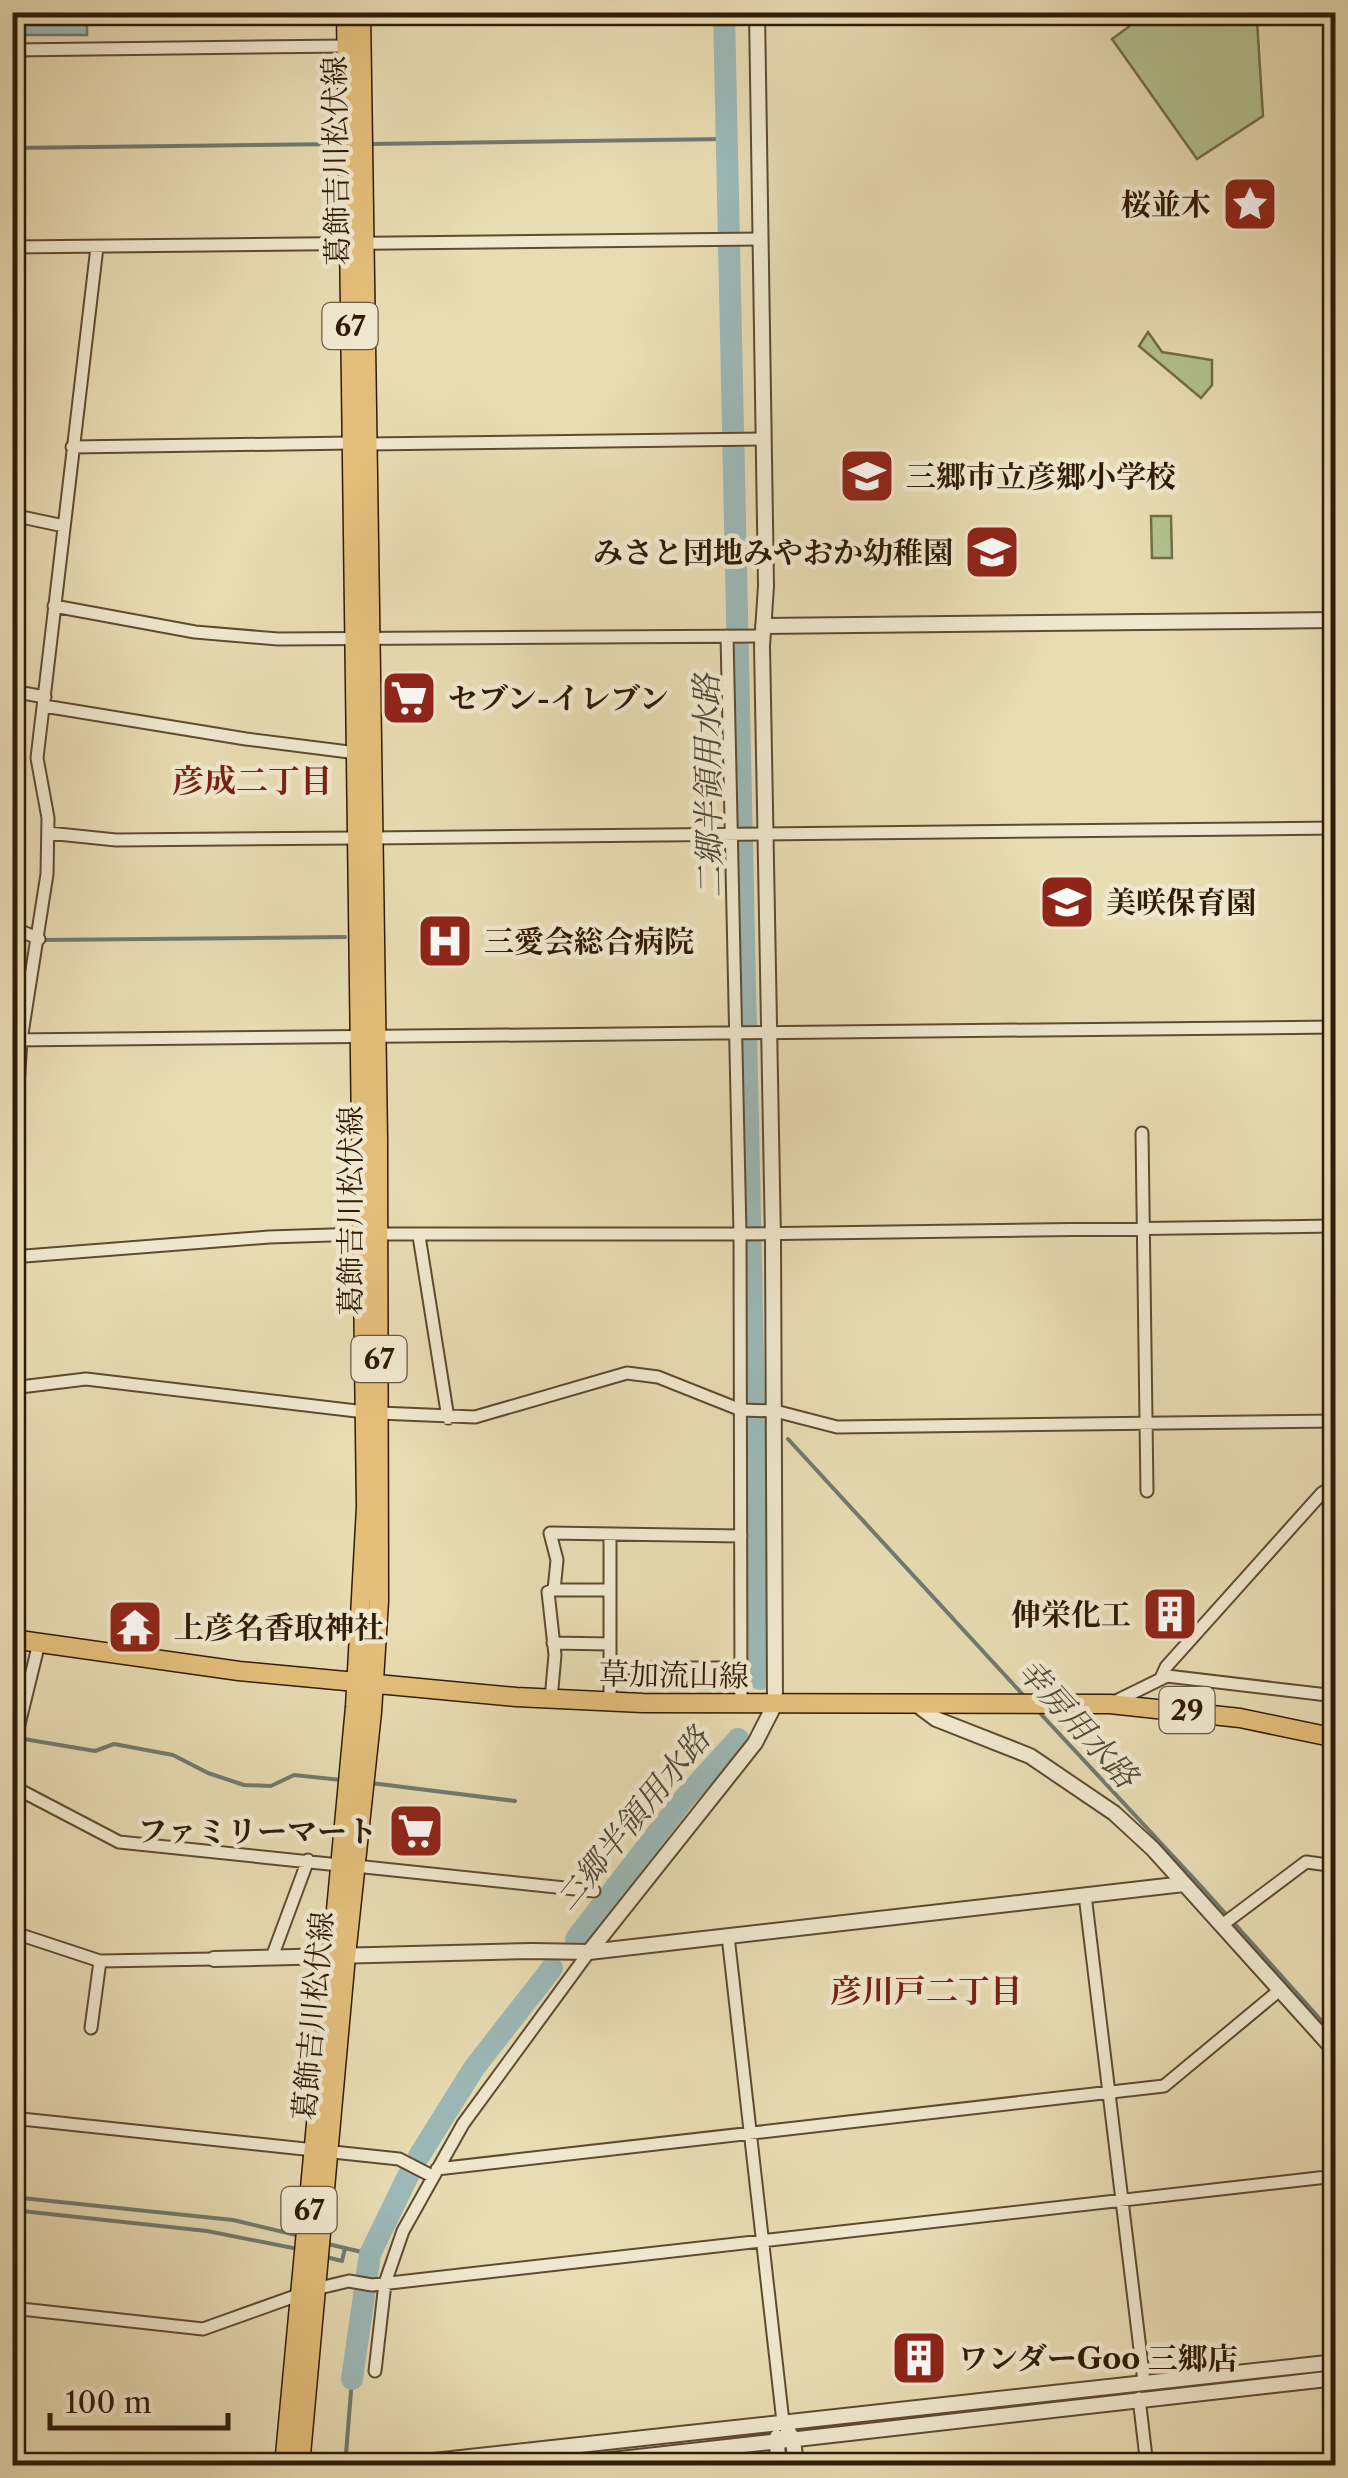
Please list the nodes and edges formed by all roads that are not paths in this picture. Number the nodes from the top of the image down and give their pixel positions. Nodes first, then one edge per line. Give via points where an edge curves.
1 (346, 12) edge
2 (361, 12) edge
3 (757, 12) edge
4 (346, 46) junction
5 (12, 50) edge
6 (760, 240) junction
7 (356, 243) junction
8 (97, 246) junction
9 (12, 248) edge
10 (764, 439) junction
11 (359, 444) junction
12 (72, 447) junction
13 (12, 515) edge
14 (64, 526) junction
15 (54, 606) junction
16 (1336, 620) edge
17 (747, 634) junction
18 (362, 639) junction
19 (12, 691) edge
20 (44, 702) junction
21 (357, 753) junction
22 (1336, 828) edge
23 (48, 833) junction
24 (740, 834) junction
25 (766, 834) junction
26 (364, 838) junction
27 (12, 927) edge
28 (39, 939) junction
29 (1336, 1027) edge
30 (736, 1031) junction
31 (761, 1031) junction
32 (367, 1035) junction
33 (17, 1040) edge
34 (1142, 1133) dead end
35 (12, 1182) edge
36 (1336, 1226) edge
37 (1144, 1228) junction
38 (772, 1232) junction
39 (748, 1233) junction
40 (370, 1234) junction
41 (419, 1236) junction
42 (12, 1256) edge
43 (12, 1388) edge
44 (741, 1410) junction
45 (767, 1410) junction
46 (372, 1413) junction
47 (448, 1418) junction
48 (1336, 1421) edge
49 (1145, 1423) junction
50 (1336, 1485) edge
51 (1147, 1491) dead end
52 (610, 1536) junction
53 (741, 1536) junction
54 (554, 1590) junction
55 (610, 1590) junction
56 (12, 1639) edge
57 (39, 1643) junction
58 (553, 1644) junction
59 (610, 1644) junction
60 (610, 1668) junction
61 (741, 1668) junction
62 (1162, 1678) junction
63 (366, 1683) junction
64 (1336, 1696) edge
65 (551, 1699) junction
66 (610, 1702) junction
67 (914, 1703) junction
68 (741, 1704) junction
69 (775, 1704) junction
70 (1110, 1704) junction
71 (1336, 1738) edge
72 (12, 1753) edge
73 (12, 1786) edge
74 (308, 1860) junction
75 (347, 1866) junction
76 (1336, 1866) edge
77 (1184, 1884) junction
78 (594, 1891) dead end
79 (1086, 1895) junction
80 (1228, 1920) junction
81 (12, 1932) edge
82 (728, 1936) junction
83 (589, 1952) junction
84 (339, 1955) junction
85 (272, 1957) junction
86 (214, 1959) joint
87 (100, 1961) junction
88 (1280, 1989) junction
89 (91, 2028) dead end
90 (1336, 2052) edge
91 (1112, 2092) junction
92 (12, 2118) edge
93 (750, 2134) junction
94 (321, 2150) junction
95 (434, 2172) junction
96 (1336, 2176) edge
97 (1123, 2200) junction
98 (762, 2240) junction
99 (379, 2284) junction
100 (308, 2292) junction
101 (12, 2308) edge
102 (1336, 2362) edge
103 (375, 2371) dead end
104 (1336, 2378) edge
105 (1144, 2382) junction
106 (1139, 2398) junction
107 (782, 2422) junction
108 (793, 2439) junction
109 (775, 2441) junction
110 (559, 2465) edge
111 (284, 2466) edge
112 (300, 2466) edge
113 (388, 2466) edge
114 (778, 2466) edge
115 (796, 2466) edge
116 (1146, 2466) edge

1 - 4 main road, 葛飾吉川松伏線 / 67
2 - 7 main road, 葛飾吉川松伏線 / 67
3 - 6 street
4 - 5 street
4 - 7 main road, 葛飾吉川松伏線 / 67
6 - 7 street
6 - 10 street
7 - 8 street
7 - 11 main road, 葛飾吉川松伏線 / 67
8 - 9 street
8 - 12 street
10 - 11 street
10 - 17 street via 766,586
11 - 12 street
11 - 18 main road, 葛飾吉川松伏線 / 67
12 - 14 street
13 - 14 street
14 - 15 street
15 - 18 street via 195,632
15 - 20 street
16 - 17 street
17 - 18 street
17 - 24 street
17 - 25 street
18 - 21 main road, 葛飾吉川松伏線 / 67
18 - 26 main road, 葛飾吉川松伏線 / 67
19 - 20 street
20 - 21 street
20 - 23 street via 37,758
21 - 26 main road, 葛飾吉川松伏線 / 67
22 - 25 street
23 - 26 street via 116,840
23 - 28 street
24 - 25 street
24 - 26 street
24 - 30 street
25 - 31 street
26 - 32 main road, 葛飾吉川松伏線 / 67
27 - 28 street
28 - 33 street
29 - 31 street
30 - 31 street
30 - 32 street
30 - 39 street
31 - 38 street
32 - 33 street
32 - 40 main road, 葛飾吉川松伏線 / 67
33 - 35 street
34 - 37 street
36 - 37 street
37 - 38 street
37 - 49 street
38 - 39 street
38 - 45 street
39 - 41 street
39 - 44 street
40 - 41 street
40 - 42 street
40 - 46 main road, 葛飾吉川松伏線 / 67
41 - 47 street
43 - 46 street via 86,1379
44 - 45 street
44 - 47 street via 658,1377 627,1373 475,1418
44 - 53 street
45 - 49 street via 837,1427
45 - 69 street
46 - 47 street
46 - 63 main road, 葛飾吉川松伏線 / 67
48 - 49 street
49 - 51 street
50 - 62 street via 1322,1493
52 - 53 street
52 - 54 street via 550,1533 557,1560
52 - 55 street
53 - 61 street
54 - 55 street
54 - 58 street via 548,1592
55 - 59 street
56 - 57 main road, 草加流山線 / 29
57 - 63 main road, 草加流山線 / 29
57 - 72 street
58 - 59 street
58 - 65 street
59 - 60 street
60 - 61 street
60 - 66 street
61 - 68 street
62 - 64 street
62 - 70 street
63 - 65 main road, 草加流山線 / 29
63 - 75 main road, 葛飾吉川松伏線 / 67
65 - 66 main road, 草加流山線 / 29
66 - 68 main road, 草加流山線 / 29
67 - 69 main road, 草加流山線 / 29
67 - 70 main road, 草加流山線 / 29
67 - 77 street via 936,1719 1051,1768 1134,1830
68 - 69 main road, 草加流山線 / 29
69 - 83 street via 755,1742
70 - 71 main road, 草加流山線 / 29 via 1240,1718
73 - 74 street via 119,1842
74 - 75 street
74 - 85 street
75 - 78 street
75 - 84 main road, 葛飾吉川松伏線 / 67
76 - 80 street via 1306,1862
77 - 79 street
77 - 80 street
79 - 82 street
79 - 91 street
80 - 88 street
81 - 87 street
82 - 83 street
82 - 93 street
83 - 84 street
83 - 95 street
84 - 85 street
84 - 94 main road, 葛飾吉川松伏線 / 67
85 - 86 street
86 - 87 street
87 - 89 street
88 - 90 street
88 - 91 street via 1164,2086
91 - 93 street
91 - 97 street
92 - 94 street
93 - 95 street
93 - 98 street
94 - 95 street via 399,2160
94 - 100 main road, 葛飾吉川松伏線 / 67
95 - 99 street
96 - 97 street
97 - 98 street
97 - 105 street
98 - 99 street
98 - 107 street
99 - 100 street via 349,2281
99 - 103 street
100 - 101 street via 203,2329
100 - 111 main road, 葛飾吉川松伏線 / 67
100 - 112 main road, 葛飾吉川松伏線 / 67
102 - 105 street
104 - 106 street
105 - 107 street
106 - 108 street
106 - 116 street
107 - 108 street
107 - 109 street
107 - 113 street
108 - 109 street
108 - 115 street
109 - 110 street
109 - 114 street

